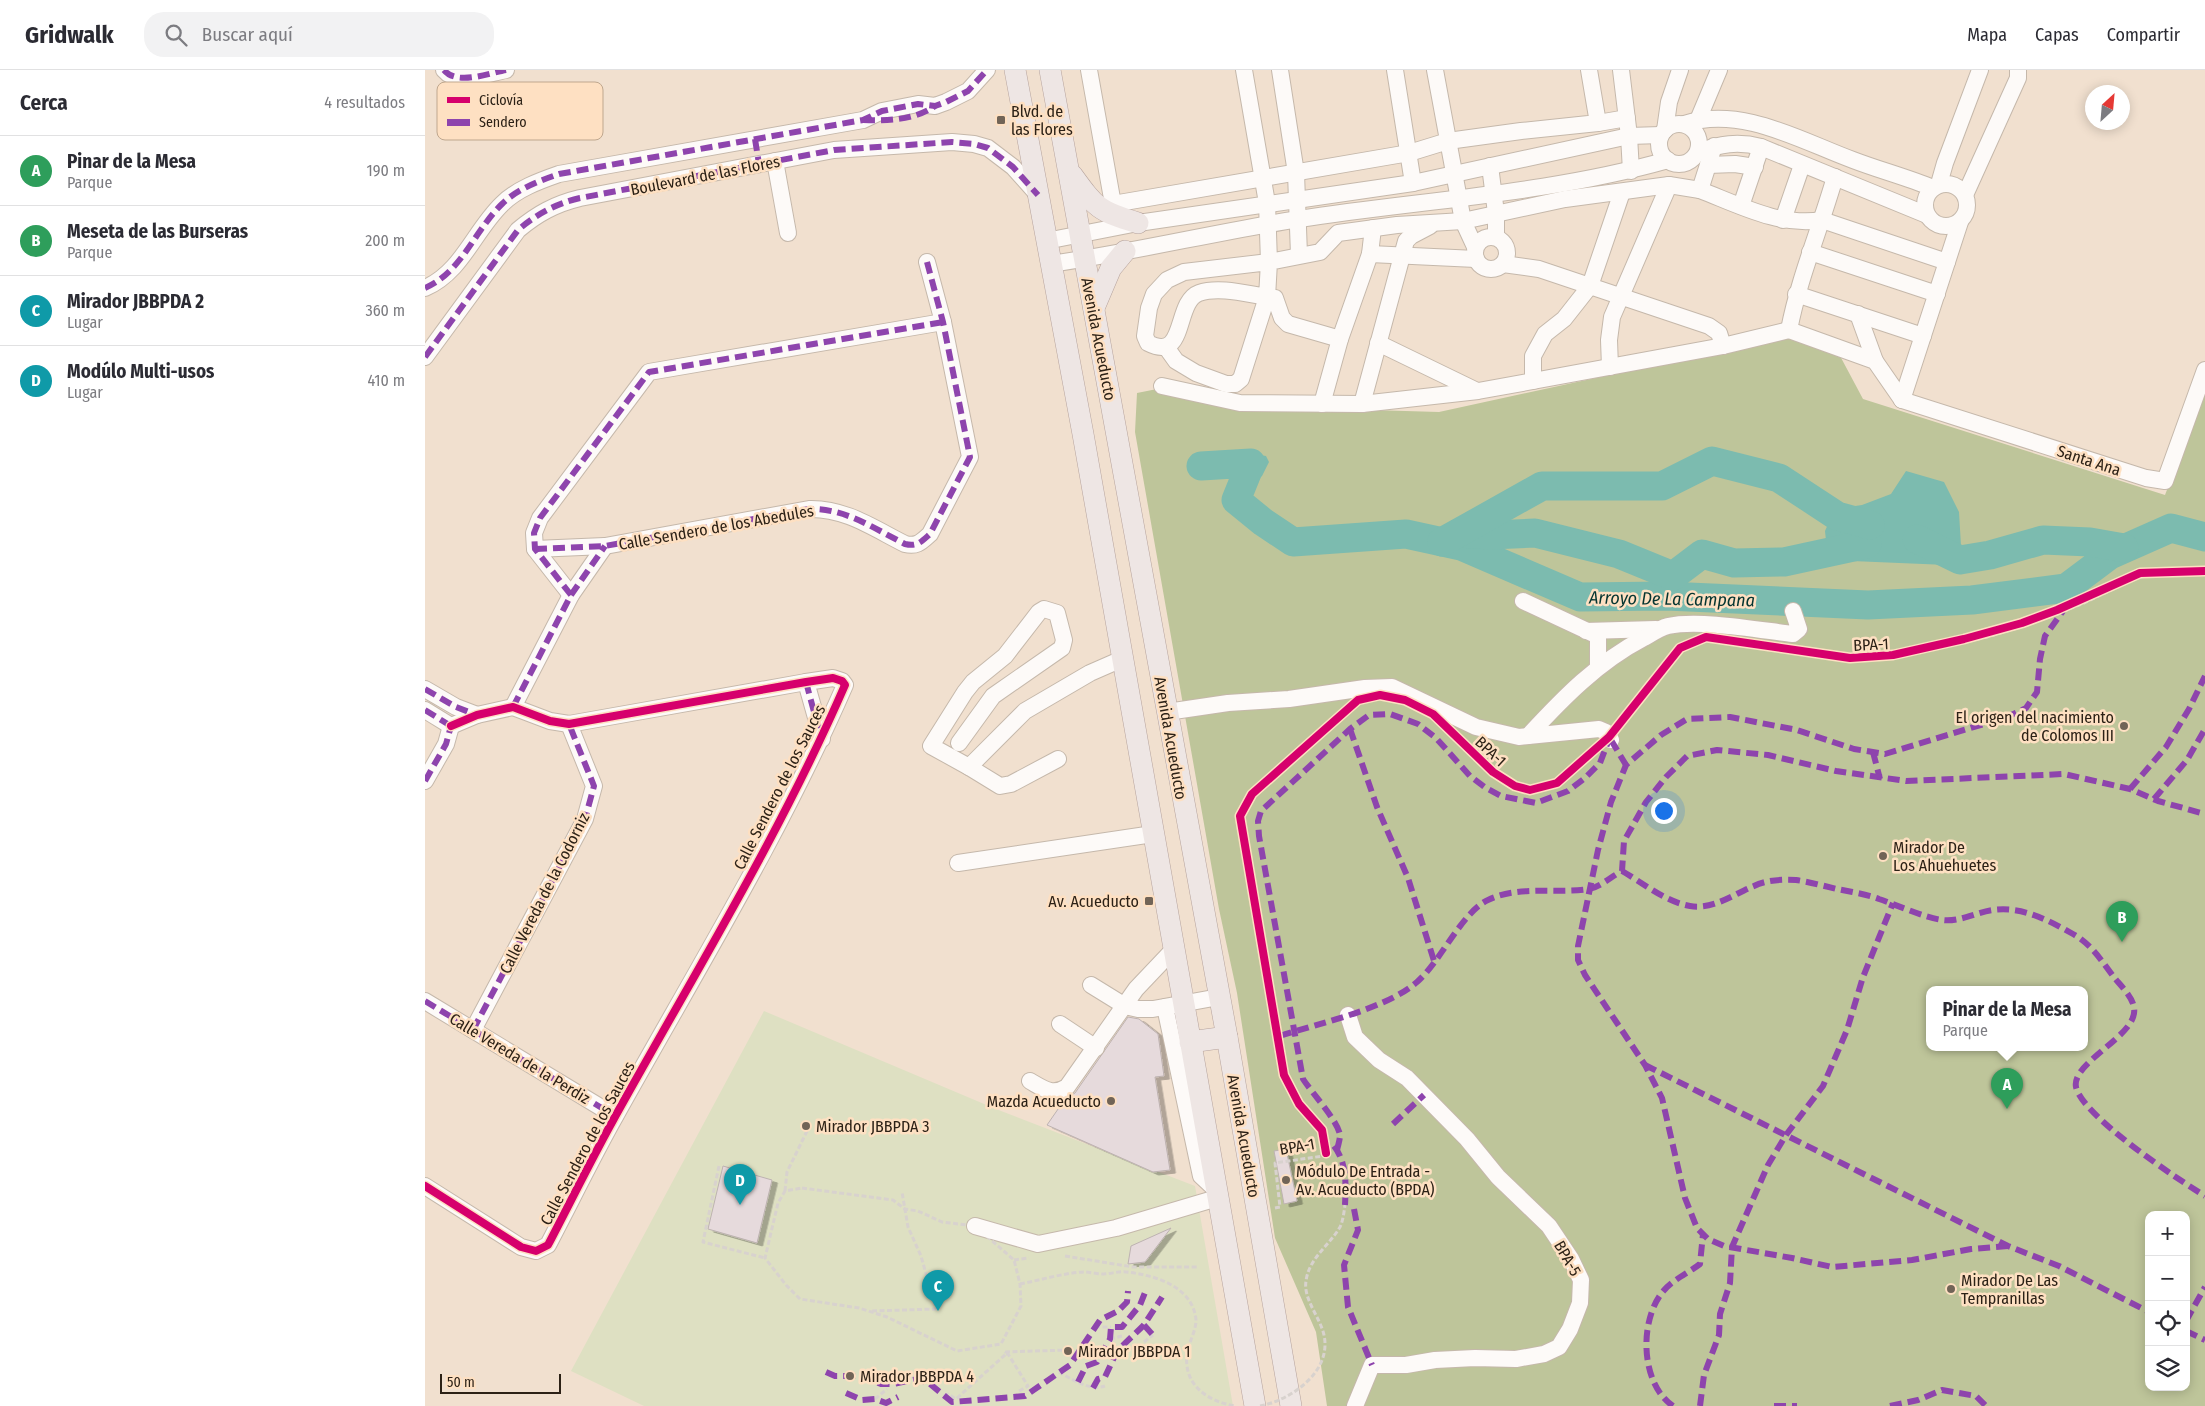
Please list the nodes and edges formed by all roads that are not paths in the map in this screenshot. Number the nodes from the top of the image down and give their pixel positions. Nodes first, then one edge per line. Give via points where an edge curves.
1 (444, 70) edge
2 (506, 70) edge
3 (987, 70) edge
4 (1015, 70) edge
5 (1050, 70) edge
6 (1089, 70) edge
7 (1243, 70) edge
8 (1280, 70) edge
9 (1395, 70) edge
10 (1435, 70) edge
11 (1589, 70) edge
12 (1621, 70) edge
13 (1680, 70) edge
14 (1719, 70) edge
15 (1979, 70) edge
16 (2018, 70) edge
17 (1627, 118) junction
18 (1691, 122) junction
19 (1598, 123) junction
20 (1663, 132) junction
21 (1629, 136) junction
22 (755, 139) junction
23 (1448, 141) junction
24 (1761, 147) junction
25 (1409, 153) junction
26 (1703, 158) junction
27 (1668, 160) junction
28 (767, 163) junction
29 (1802, 165) junction
30 (1490, 166) junction
31 (1755, 167) junction
32 (1068, 169) junction
33 (1631, 170) junction
34 (1296, 173) junction
35 (1453, 174) junction
36 (1264, 178) junction
37 (1835, 178) junction
38 (1413, 183) junction
39 (1669, 185) junction
40 (1936, 186) junction
41 (1700, 190) junction
42 (1622, 192) junction
43 (1492, 194) junction
44 (1038, 195) junction
45 (1965, 195) junction
46 (1298, 199) junction
47 (1459, 199) junction
48 (1267, 203) junction
49 (1741, 206) junction
50 (1496, 213) junction
51 (1927, 215) junction
52 (1299, 219) junction
53 (1783, 220) junction
54 (1823, 220) junction
55 (1463, 221) junction
56 (1436, 222) junction
57 (1959, 222) junction
58 (1137, 223) junction
59 (1268, 225) junction
60 (1373, 228) junction
61 (788, 233) dead end
62 (1080, 236) junction
63 (1496, 237) junction
64 (1046, 241) junction
65 (1125, 252) junction
66 (1810, 252) junction
67 (1475, 253) junction
68 (1370, 254) junction
69 (1403, 254) junction
70 (1299, 256) junction
71 (1084, 259) junction
72 (927, 262) dead end
73 (1269, 262) junction
74 (1947, 262) junction
75 (1050, 264) junction
76 (1503, 264) junction
77 (1184, 272) junction
78 (1590, 286) junction
79 (425, 288) edge
80 (1198, 293) junction
81 (1796, 294) junction
82 (1937, 294) junction
83 (1620, 295) junction
84 (1267, 297) junction
85 (1094, 308) junction
86 (1857, 314) junction
87 (943, 322) junction
88 (1789, 330) junction
89 (1923, 336) junction
90 (1340, 339) junction
91 (1378, 343) junction
92 (1723, 346) junction
93 (1166, 348) junction
94 (425, 357) edge
95 (1875, 361) junction
96 (1610, 367) junction
97 (2205, 370) edge
98 (1533, 381) junction
99 (1162, 386) dead end
100 (1477, 391) junction
101 (1902, 400) junction
102 (1322, 404) junction
103 (1362, 404) junction
104 (605, 546) junction
105 (535, 549) junction
106 (571, 595) junction
107 (1523, 602) dead end
108 (1793, 611) dead end
109 (1661, 629) junction
110 (1586, 631) junction
111 (1122, 659) junction
112 (997, 664) junction
113 (1598, 667) junction
114 (806, 682) junction
115 (1005, 686) junction
116 (425, 689) edge
117 (513, 707) junction
118 (425, 710) edge
119 (1167, 712) junction
120 (477, 715) junction
121 (569, 724) junction
122 (451, 726) junction
123 (1528, 736) junction
124 (1610, 738) road end
125 (821, 739) junction
126 (959, 743) dead end
127 (1058, 759) dead end
128 (969, 767) junction
129 (425, 781) edge
130 (1153, 834) junction
131 (958, 864) dead end
132 (1173, 950) junction
133 (1091, 985) dead end
134 (1219, 997) junction
135 (425, 1001) edge
136 (1175, 1004) junction
137 (1125, 1006) junction
138 (1348, 1015) dead end
139 (1060, 1024) dead end
140 (473, 1030) junction
141 (1227, 1037) junction
142 (1190, 1042) junction
143 (1096, 1048) junction
144 (1030, 1081) dead end
145 (615, 1116) junction
146 (425, 1186) edge
147 (1217, 1194) junction
148 (975, 1226) road end
149 (1255, 1406) edge
150 (1291, 1406) edge
151 (1355, 1406) edge

1 - 2 street via 456,77
3 - 22 street, Boulevard de las Flores via 968,91 923,114 883,121 863,120
4 - 44 main road, Avenida Acueducto
5 - 32 main road, Avenida Acueducto
6 - 36 street via 1113,204
7 - 36 street
8 - 34 street
9 - 25 street
10 - 23 street
11 - 19 street
12 - 17 street
13 - 20 street
14 - 18 street
15 - 40 street
16 - 45 street via 2018,78
17 - 19 street
17 - 21 street
18 - 20 street via 1671,125
18 - 26 street via 1699,138
18 - 40 street via 1744,121
19 - 23 street
20 - 21 street
20 - 27 street via 1660,149
21 - 30 street
21 - 33 street
22 - 28 street
22 - 79 street, Boulevard de las Flores via 559,174 537,181 502,203 445,278
23 - 25 street
23 - 35 street
24 - 26 street via 1729,143 1714,146
24 - 29 street
24 - 31 street
25 - 34 street
25 - 38 street
26 - 27 street via 1681,164
26 - 31 street
26 - 41 street
27 - 33 street
28 - 44 street, Boulevard de las Flores via 834,150 952,142 974,144 1001,157
28 - 61 street
28 - 94 street, Boulevard de las Flores via 580,198 557,204 536,215 504,246
29 - 37 street
29 - 53 street
30 - 35 street
30 - 43 street
31 - 49 street
32 - 58 main road via 1091,202 1108,214
32 - 62 main road, Avenida Acueducto
33 - 43 street
34 - 36 street
34 - 46 street
35 - 38 street
35 - 47 street
36 - 48 street
37 - 51 street
37 - 54 street
38 - 46 street
39 - 41 street
39 - 42 street
39 - 83 street
40 - 45 street via 1954,185
40 - 51 street via 1925,200
41 - 49 street
42 - 50 street
42 - 78 street
43 - 47 street
43 - 50 street
44 - 64 main road, Avenida Acueducto
45 - 57 street via 1967,209
46 - 48 street
46 - 52 street
47 - 52 street
47 - 55 street
48 - 58 street
48 - 59 street
49 - 53 street
50 - 55 street
50 - 63 street
51 - 57 street via 1938,225
52 - 59 street
52 - 70 street
53 - 54 street via 1806,223
54 - 66 street
54 - 74 street
55 - 56 street
55 - 67 street
56 - 60 street
56 - 69 street via 1411,236 1406,241
57 - 74 street
58 - 62 street
59 - 65 street
59 - 73 street
60 - 68 street
60 - 70 street via 1338,233 1320,252
62 - 64 street
62 - 71 main road, Avenida Acueducto
63 - 67 street via 1484,238
63 - 76 street via 1507,252
64 - 75 main road, Avenida Acueducto
65 - 71 street
65 - 85 main road via 1111,268
66 - 81 street
66 - 82 street
67 - 69 street via 1447,259
67 - 76 street via 1485,268
68 - 69 street
68 - 90 street
69 - 91 street
70 - 73 street
71 - 75 street
71 - 85 main road, Avenida Acueducto
72 - 87 street, Calle Sendero de los Abedules
73 - 77 street
73 - 84 street
74 - 82 street
75 - 111 main road, Avenida Acueducto
76 - 78 street via 1539,269
77 - 80 street
77 - 93 street via 1167,280 1154,294 1149,308 1145,336 1148,343
78 - 83 street
78 - 98 street via 1564,319 1545,334 1533,356
80 - 84 street via 1216,290
80 - 93 street via 1190,299 1173,341
81 - 86 street
81 - 88 street
82 - 89 street
83 - 92 street via 1709,326 1719,334
83 - 96 street via 1612,317
84 - 90 street via 1275,298 1282,318 1288,324
84 - 93 street via 1241,379 1235,384 1226,384 1196,372 1176,360
85 - 119 main road, Avenida Acueducto
86 - 89 street
86 - 95 street
87 - 104 street, Calle Sendero de los Abedules via 970,457 930,534 921,542 913,546 905,544 827,508
87 - 105 street via 649,372 540,518 534,533
88 - 92 street
88 - 95 street
89 - 101 street
90 - 102 street
91 - 100 street
91 - 103 street
92 - 96 street
95 - 101 street
96 - 98 street
97 - 101 street, Santa Ana via 2165,481 2145,478
98 - 100 street
99 - 102 street via 1240,403
100 - 103 street
102 - 103 street
104 - 105 street, Calle Sendero de los Abedules
104 - 106 street
105 - 106 street
106 - 117 street
107 - 110 street
108 - 109 street via 1799,629 1793,634 1700,624
109 - 110 street
109 - 113 street
110 - 113 street via 1598,636
111 - 128 street via 1090,673 1025,711
111 - 130 main road, Avenida Acueducto
112 - 115 street
112 - 115 street via 1039,612 1044,609 1057,613 1064,640 1062,648
112 - 128 street via 973,682 931,746
113 - 123 street via 1565,696
114 - 121 street, Calle Sendero de los Sauces
114 - 125 street, Calle Sendero de los Sauces
114 - 125 street, Calle Sendero de los Sauces via 833,678 845,685
115 - 126 street via 993,696
116 - 120 street
117 - 120 street
117 - 121 street, Calle Sendero de los Sauces via 550,721
118 - 122 street
119 - 123 street via 1392,687 1476,727 1519,737
119 - 134 main road, Avenida Acueducto
120 - 122 street
121 - 140 street, Calle Vereda de la Codorniz via 594,786 585,819
122 - 129 street via 446,744
123 - 124 street via 1599,729 1607,732
125 - 145 street, Calle Sendero de los Sauces via 732,909
127 - 128 street via 1011,784 1000,786
130 - 131 street
130 - 132 main road, Avenida Acueducto
132 - 136 main road, Avenida Acueducto
132 - 137 street via 1147,976
133 - 137 street
134 - 136 street
134 - 141 main road, Avenida Acueducto
135 - 140 street, Calle Vereda de la Perdiz
136 - 137 street via 1153,1009
136 - 142 main road, Avenida Acueducto
136 - 147 street via 1201,1176
137 - 143 street
138 - 151 street, BPA-5 via 1355,1037 1379,1060 1407,1078 1467,1139 1498,1177 1549,1226 1581,1280 1580,1303 1559,1346 1544,1354 1516,1359 1475,1358 1372,1365
139 - 143 street
140 - 145 street, Calle Vereda de la Perdiz
141 - 142 main road
141 - 150 main road, Avenida Acueducto
142 - 147 main road, Avenida Acueducto
143 - 144 street via 1067,1087 1058,1092 1047,1091
145 - 146 street, Calle Sendero de los Sauces via 548,1245 536,1251 521,1247
147 - 148 street via 1116,1228 1038,1244
147 - 149 main road, Avenida Acueducto

